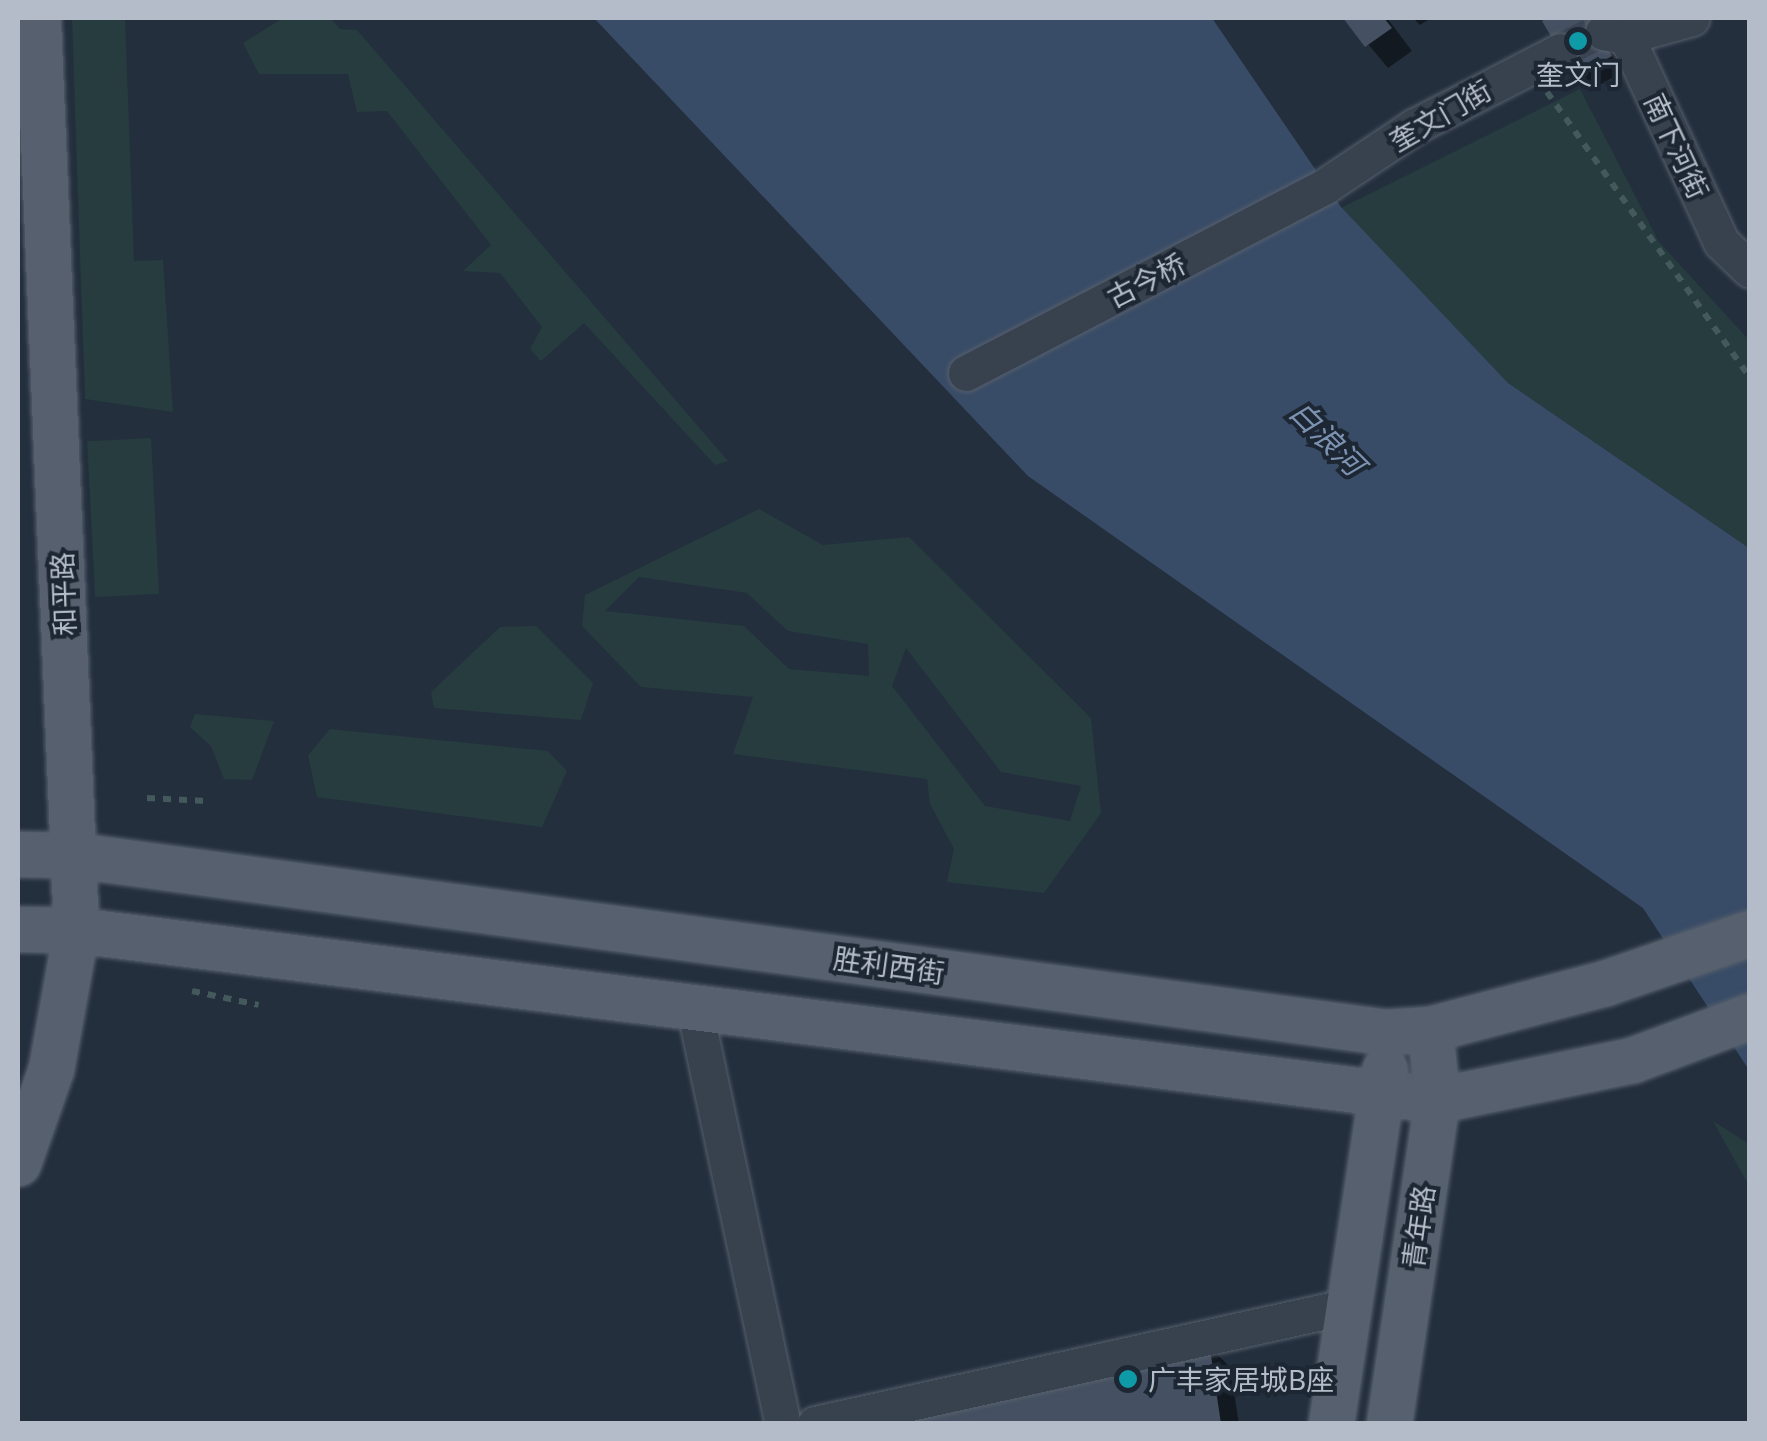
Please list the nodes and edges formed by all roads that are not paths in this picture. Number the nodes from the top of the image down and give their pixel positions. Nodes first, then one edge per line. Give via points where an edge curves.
1 (38, 18) edge
2 (1692, 18) edge
3 (1612, 28) edge
4 (1544, 59) tunnel mouth
5 (1326, 186) joint
6 (1750, 270) edge
7 (966, 373) dead end
8 (18, 844) edge
9 (18, 854) edge
10 (74, 856) junction
11 (18, 930) edge
12 (76, 930) junction
13 (1750, 933) edge
14 (695, 1011) junction
15 (1750, 1016) edge
16 (1430, 1029) junction
17 (1384, 1032) junction
18 (1386, 1096) junction
19 (1437, 1100) junction
20 (18, 1163) edge
21 (1353, 1305) junction
22 (783, 1424) edge
23 (814, 1424) edge
24 (1332, 1424) edge
25 (1389, 1424) edge

1 - 10 main road, 和平路
2 - 3 street
3 - 6 street, 南下河街 via 1722,242
4 - 5 street, 奎文门街 via 1415,126
5 - 7 street, 古今桥
8 - 9 main road
9 - 10 main road, 胜利西街
9 - 11 main road
10 - 12 main road, 和平路
10 - 17 main road, 胜利西街
11 - 12 main road
12 - 14 main road
12 - 20 main road, 和平路 via 51,1069
13 - 16 main road, 胜利西街 via 1605,984
14 - 18 main road
14 - 22 street
15 - 19 main road via 1632,1060
16 - 17 main road, 胜利西街
16 - 19 main road, 青年路
17 - 18 main road, 青年路
18 - 19 main road
18 - 21 main road, 青年路
19 - 25 main road, 青年路
21 - 23 street
21 - 24 main road, 青年路

